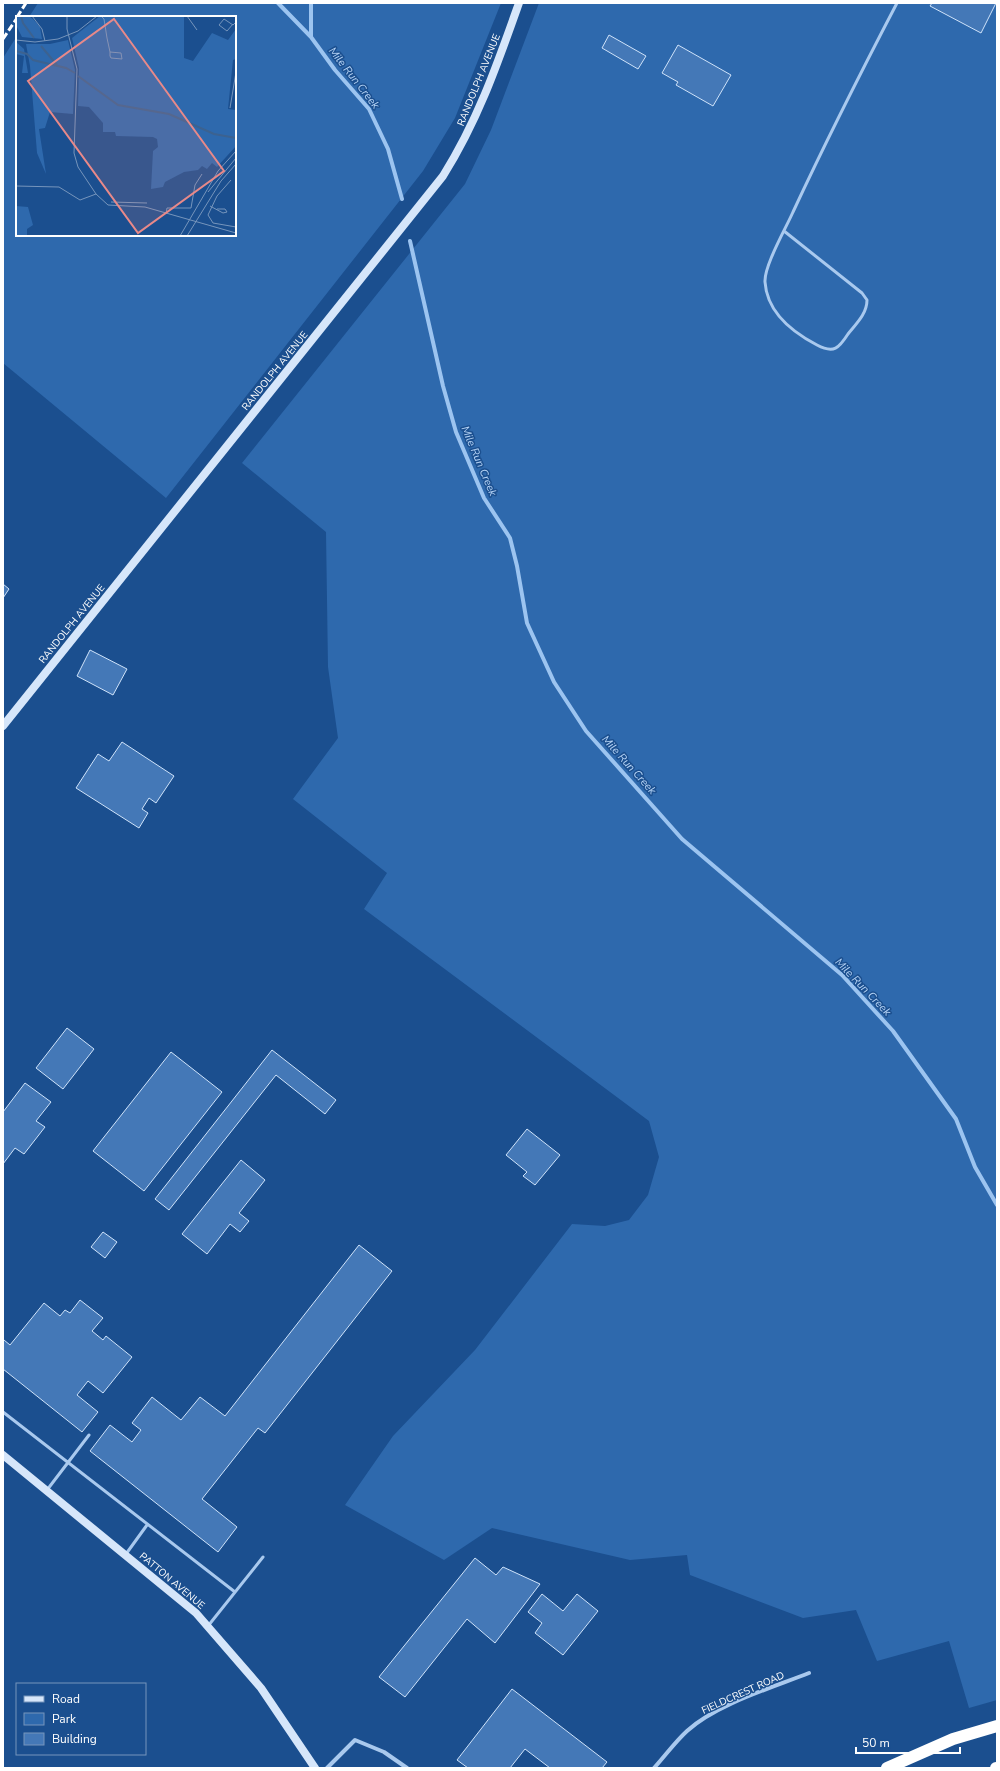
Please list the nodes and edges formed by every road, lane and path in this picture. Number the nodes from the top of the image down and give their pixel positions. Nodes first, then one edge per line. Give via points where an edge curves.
1 (519, 3) edge
2 (897, 3) edge
3 (784, 231) junction
4 (3, 726) edge
5 (3, 1412) edge
6 (89, 1435) dead end
7 (3, 1455) edge
8 (68, 1462) junction
9 (47, 1490) junction
10 (147, 1525) junction
11 (125, 1554) junction
12 (263, 1557) dead end
13 (235, 1592) junction
14 (207, 1626) junction
15 (809, 1673) dead end
16 (997, 1726) edge
17 (315, 1768) edge
18 (327, 1768) edge
19 (407, 1768) edge
20 (654, 1768) edge
21 (887, 1768) edge

1 - 4 street, RANDOLPH AVENUE via 484,98 461,147 443,176
2 - 3 lane via 843,105
3 - 3 lane via 769,264 765,281 767,295 780,318 796,332 818,345 832,350 839,348 865,312 867,300 862,293
5 - 8 lane
6 - 8 lane
7 - 9 street, PATTON AVENUE
8 - 9 lane
8 - 10 lane
9 - 11 street, PATTON AVENUE
10 - 11 lane
10 - 13 lane
11 - 14 street, PATTON AVENUE via 196,1612
12 - 13 lane
13 - 14 lane
14 - 17 street, PATTON AVENUE via 261,1688
15 - 20 street, FIELDCREST ROAD via 749,1696 705,1717 686,1731
16 - 21 highway via 953,1739
18 - 19 street via 355,1740 384,1752

